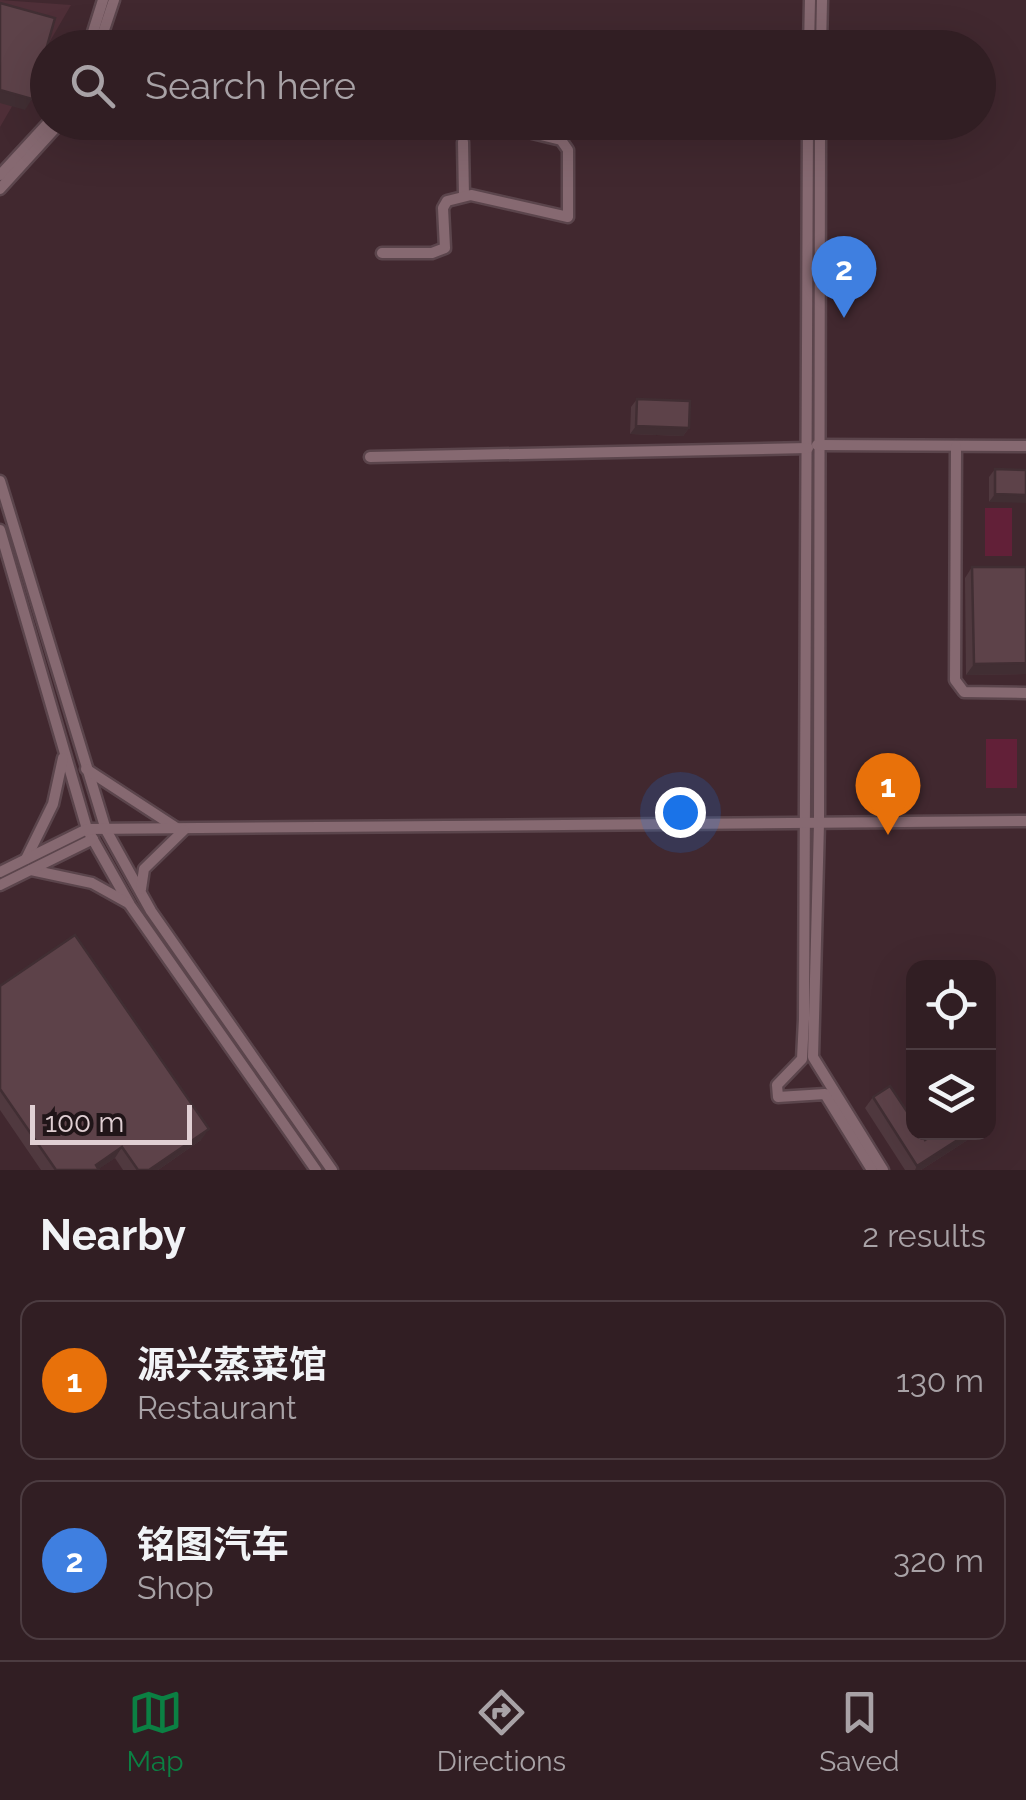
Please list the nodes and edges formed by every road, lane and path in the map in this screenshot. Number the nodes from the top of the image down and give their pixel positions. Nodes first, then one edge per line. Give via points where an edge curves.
1 (104, 0) edge
2 (114, 0) edge
3 (810, 0) edge
4 (822, 0) edge
5 (94, 30) edge
6 (104, 30) edge
7 (809, 30) edge
8 (821, 30) edge
9 (33, 140) edge
10 (45, 140) edge
11 (561, 140) edge
12 (808, 140) edge
13 (820, 140) edge
14 (463, 142) dead end
15 (0, 175) edge
16 (0, 189) edge
17 (464, 196) junction
18 (382, 253) dead end
19 (956, 446) junction
20 (1026, 446) edge
21 (812, 447) junction
22 (370, 457) dead end
23 (0, 481) edge
24 (0, 530) edge
25 (1026, 693) edge
26 (64, 752) junction
27 (86, 769) junction
28 (1026, 821) edge
29 (806, 823) junction
30 (819, 823) junction
31 (183, 829) junction
32 (106, 830) junction
33 (90, 834) junction
34 (28, 864) junction
35 (0, 872) edge
36 (0, 885) edge
37 (142, 895) junction
38 (130, 904) junction
39 (316, 1170) edge
40 (332, 1170) edge
41 (872, 1170) edge
42 (883, 1170) edge

1 - 5 street
2 - 6 street
3 - 7 street
4 - 8 street
9 - 15 street
10 - 16 street
11 - 17 street via 568,150 568,216
12 - 21 street
13 - 21 street
14 - 17 street
17 - 18 street via 443,208 444,248
19 - 20 street
19 - 21 street
19 - 25 street via 955,680 964,692
21 - 22 street
21 - 29 street
21 - 30 street
23 - 27 street
24 - 26 street
26 - 33 street
26 - 34 street via 53,804
27 - 31 street
27 - 32 street
28 - 30 street
29 - 30 street
29 - 31 street
29 - 41 street via 802,1059 778,1084 778,1097 825,1094
30 - 42 street via 813,1057
31 - 32 street
31 - 37 street via 144,869
32 - 33 street
32 - 37 street
33 - 34 street
33 - 38 street
34 - 35 street
34 - 36 street
34 - 38 street via 92,883
37 - 40 street
38 - 39 street

